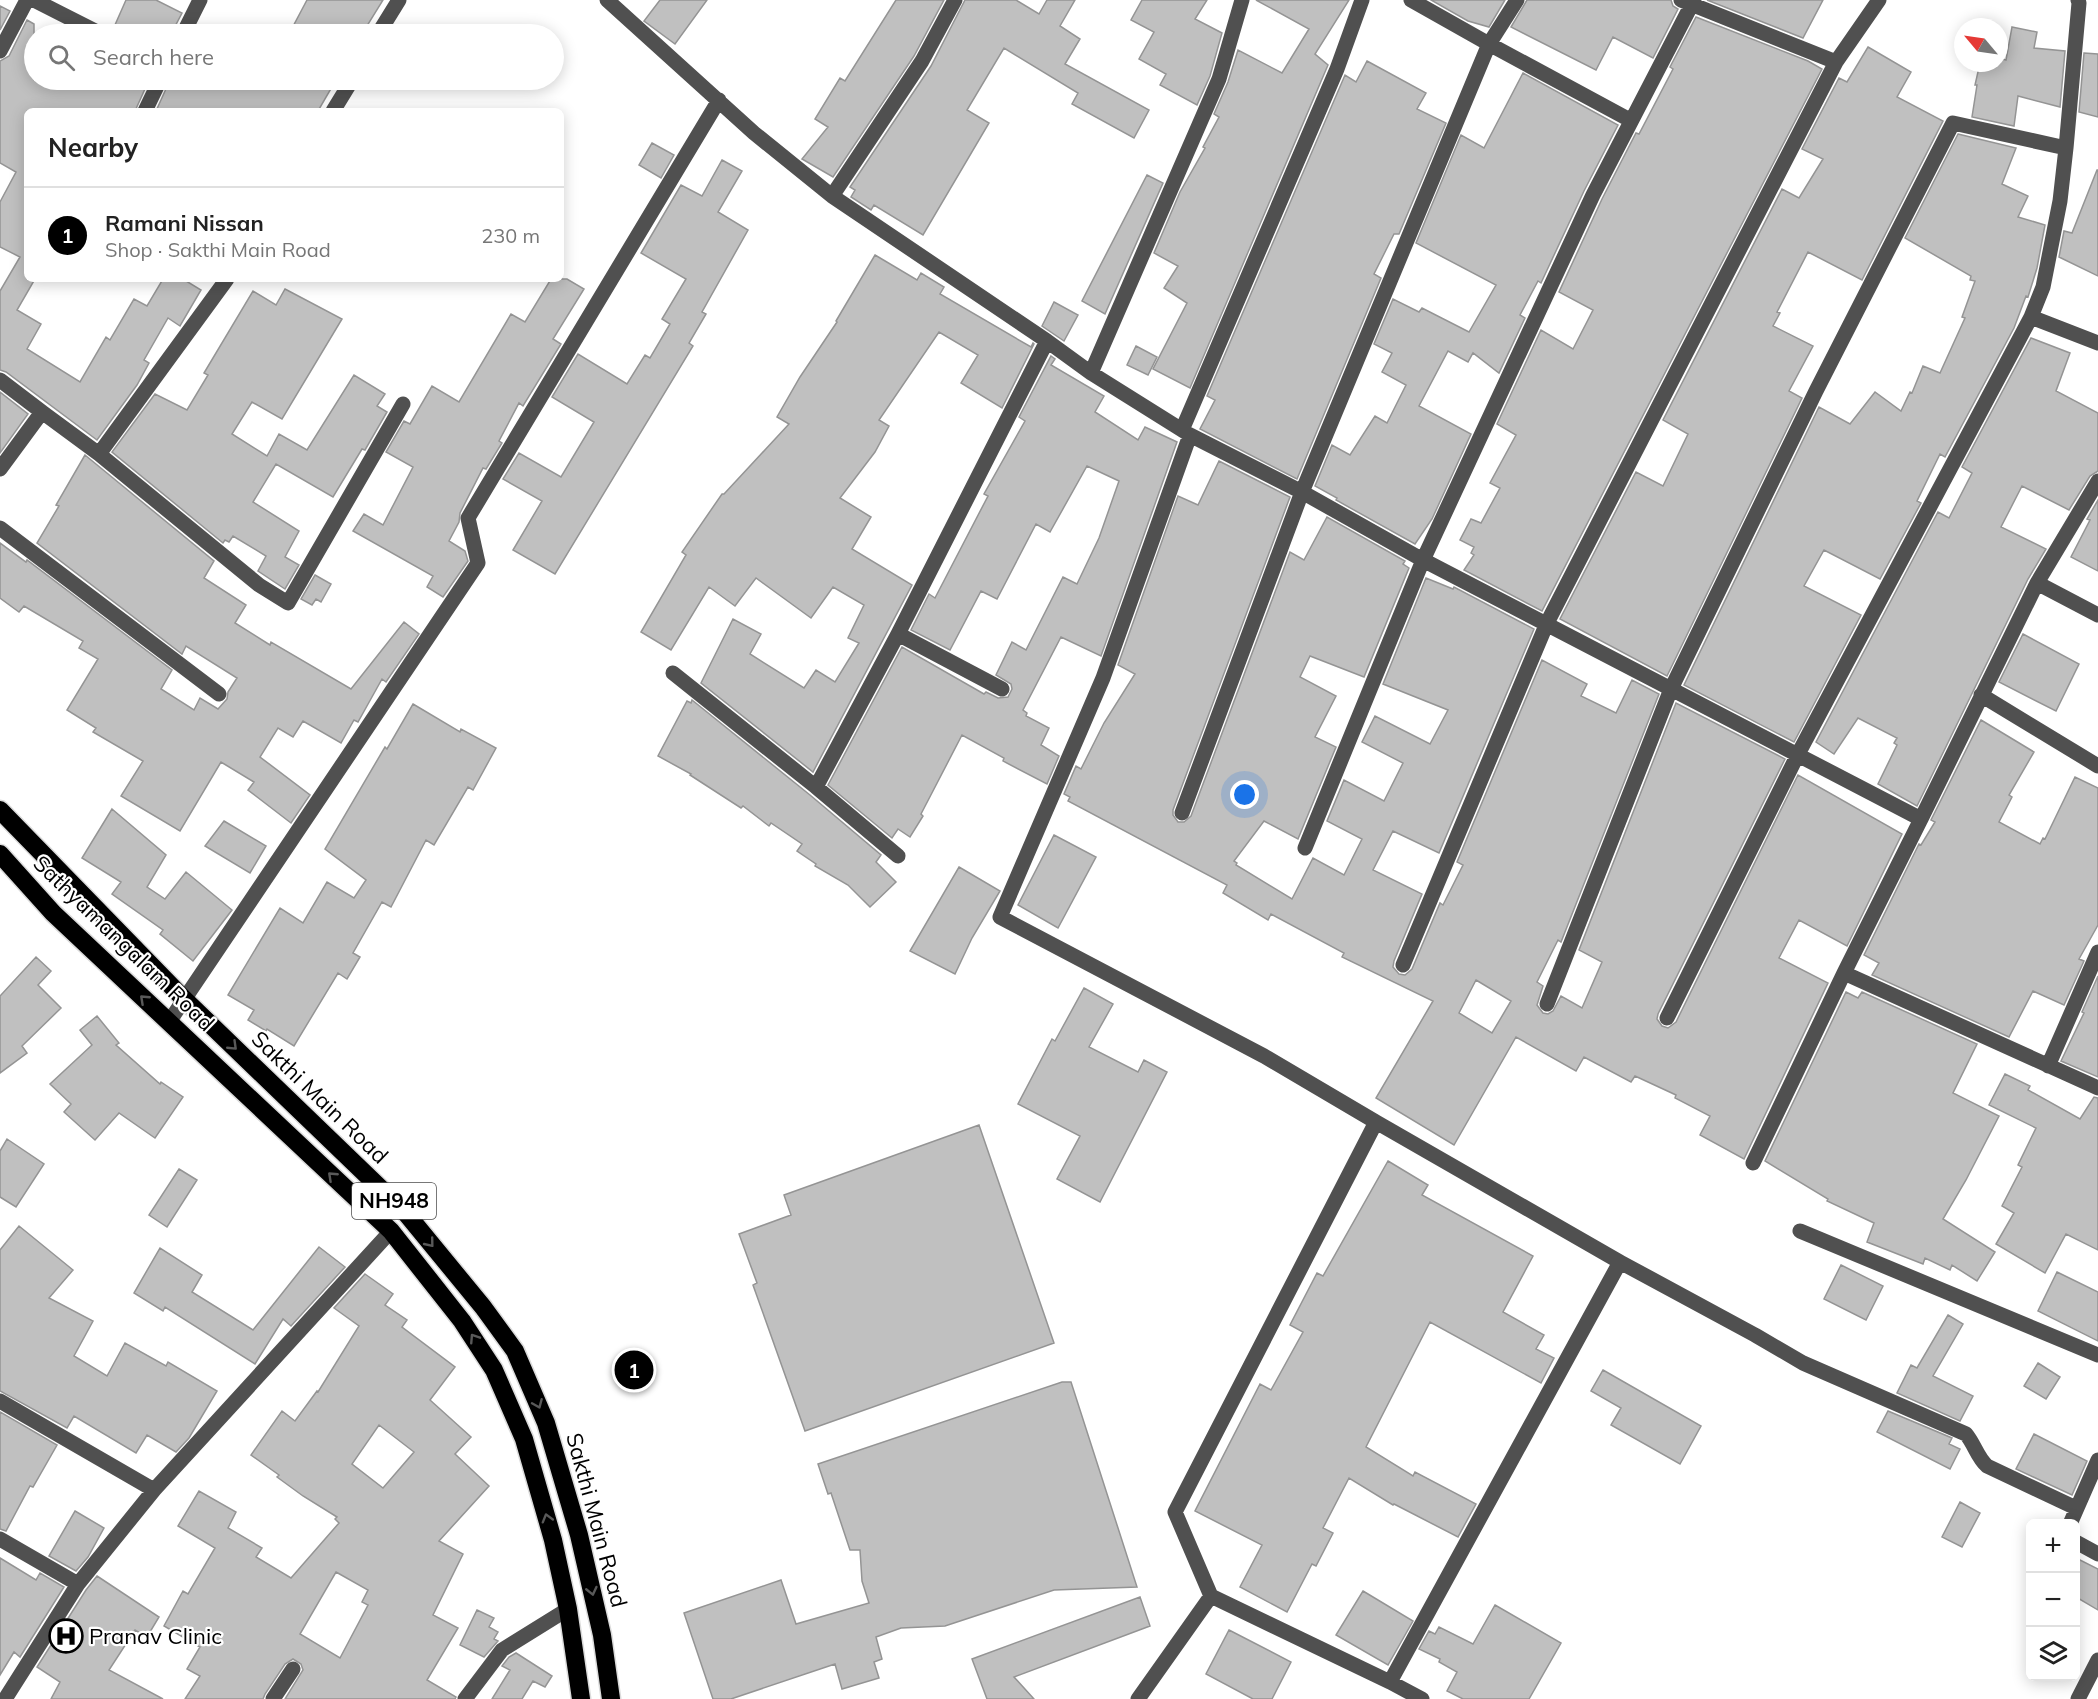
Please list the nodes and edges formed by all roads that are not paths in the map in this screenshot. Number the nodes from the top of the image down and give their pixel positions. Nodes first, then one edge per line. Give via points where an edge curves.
1 (27, 0) edge
2 (34, 0) edge
3 (200, 0) edge
4 (399, 0) edge
5 (607, 0) edge
6 (955, 0) edge
7 (1242, 0) edge
8 (1362, 0) edge
9 (1411, 0) edge
10 (1517, 0) edge
11 (1879, 0) edge
12 (2078, 0) edge
13 (1689, 1) edge
14 (81, 24) edge
15 (188, 24) edge
16 (384, 24) edge
17 (1489, 44) junction
18 (0, 51) edge
19 (1836, 62) junction
20 (155, 90) edge
21 (346, 90) edge
22 (719, 100) junction
23 (146, 108) edge
24 (335, 108) edge
25 (1630, 120) junction
26 (2066, 148) junction
27 (831, 196) junction
28 (225, 282) edge
29 (2031, 317) junction
30 (1047, 341) junction
31 (2098, 343) edge
32 (1091, 373) junction
33 (0, 380) edge
34 (403, 404) dead end
35 (42, 412) junction
36 (1186, 432) junction
37 (99, 454) junction
38 (0, 469) edge
39 (2098, 480) edge
40 (1302, 492) junction
41 (0, 528) edge
42 (1423, 560) junction
43 (2037, 583) junction
44 (2098, 615) edge
45 (1548, 623) junction
46 (898, 634) junction
47 (673, 673) dead end
48 (1002, 689) dead end
49 (1671, 689) junction
50 (219, 694) dead end
51 (1982, 695) junction
52 (1797, 756) junction
53 (2098, 766) edge
54 (816, 787) junction
55 (0, 810) edge
56 (1182, 813) dead end
57 (1921, 819) junction
58 (1305, 848) dead end
59 (0, 854) edge
60 (898, 856) dead end
61 (2098, 952) edge
62 (1403, 965) dead end
63 (1844, 973) junction
64 (184, 999) junction
65 (1547, 1004) dead end
66 (1667, 1018) dead end
67 (169, 1022) junction
68 (2048, 1066) junction
69 (2098, 1088) edge
70 (1376, 1122) junction
71 (1754, 1163) dead end
72 (391, 1231) junction
73 (1800, 1231) dead end
74 (1620, 1262) junction
75 (2098, 1355) edge
76 (0, 1401) edge
77 (2098, 1460) edge
78 (154, 1490) junction
79 (2076, 1508) junction
80 (2072, 1519) edge
81 (0, 1539) edge
82 (2080, 1544) edge
83 (2098, 1554) edge
84 (78, 1584) junction
85 (1211, 1596) junction
86 (568, 1609) junction
87 (2098, 1660) edge
88 (292, 1669) dead end
89 (1390, 1682) junction
90 (5, 1699) edge
91 (273, 1699) edge
92 (465, 1699) edge
93 (581, 1699) edge
94 (611, 1699) edge
95 (1138, 1699) edge
96 (1422, 1699) edge
97 (2078, 1699) edge

1 - 18 street
2 - 14 street
3 - 15 street
4 - 16 street
5 - 22 street
6 - 27 street via 922,61
7 - 32 street via 1219,78
8 - 36 street
9 - 17 street
10 - 17 street
11 - 19 street
12 - 26 street
13 - 19 street
13 - 25 street
17 - 25 street
17 - 40 street
19 - 45 street
20 - 23 street
21 - 24 street
22 - 27 street
22 - 64 street via 468,518 478,563
25 - 42 street
26 - 29 street via 2043,287
26 - 49 street via 1953,123 1815,392
27 - 30 street
28 - 37 street
29 - 31 street
29 - 52 street
30 - 32 street
30 - 46 street
32 - 36 street
33 - 35 street
34 - 37 street via 288,603 259,585
35 - 37 street
35 - 38 street
36 - 40 street
36 - 70 street via 1103,678 1000,917 1264,1056
39 - 43 street
40 - 42 street
40 - 56 street
41 - 50 street
42 - 45 street
42 - 58 street
43 - 44 street
43 - 51 street
45 - 49 street
45 - 62 street
46 - 48 street
46 - 54 street
47 - 54 street
49 - 52 street
49 - 65 street
51 - 53 street
51 - 57 street
52 - 57 street
52 - 66 street
54 - 60 street
55 - 64 highway, Sakthi Main Road / NH948
57 - 63 street
67 -> 59 highway, Sathyamangalam Road / NH948 via 53,913
61 - 68 street
63 - 68 street
63 - 71 street
64 - 67 street
64 -> 94 highway, Sakthi Main Road / NH948 via 405,1212 515,1351 546,1423 579,1535 602,1635
72 -> 67 highway, Sathyamangalam Road / NH948
68 - 69 street
70 - 74 street
70 - 85 street via 1175,1512
72 - 78 street
86 -> 72 highway, Sathyamangalam Road / NH948 via 554,1540 524,1439 494,1370 462,1321
73 - 75 street
74 - 79 street via 1803,1363 1966,1434 1978,1458 1987,1466
74 - 89 street
76 - 78 street
77 - 79 street
78 - 84 street
79 - 80 street
81 - 84 street
82 - 83 street
84 - 90 street
85 - 89 street
85 - 95 street
86 - 92 street via 502,1650
86 - 93 highway, Sathyamangalam Road / NH948
87 - 97 street
88 - 91 street
89 - 96 street

